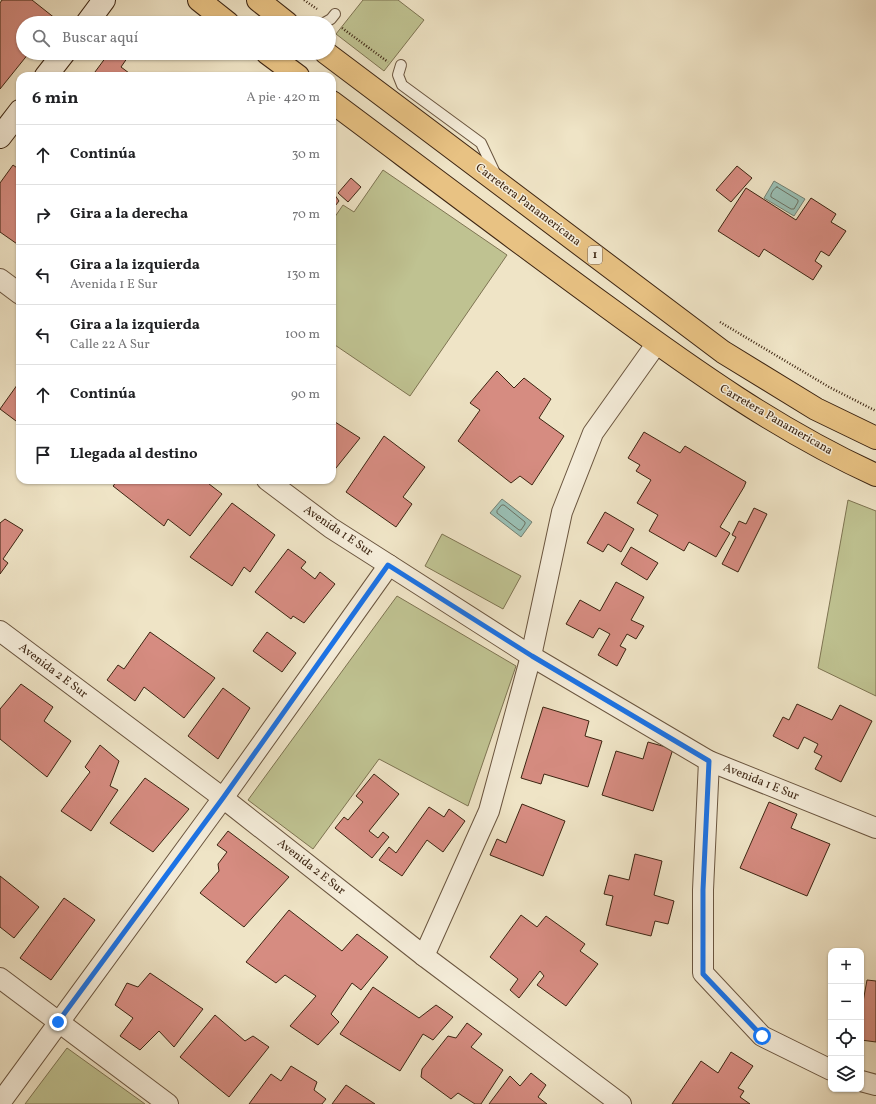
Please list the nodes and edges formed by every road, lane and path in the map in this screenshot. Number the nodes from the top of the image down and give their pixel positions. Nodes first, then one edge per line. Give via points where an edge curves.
1 (104, 0) edge
2 (199, 0) edge
3 (258, 0) edge
4 (304, 0) edge
5 (91, 16) edge
6 (219, 16) edge
7 (279, 16) edge
8 (326, 16) edge
9 (336, 23) edge
10 (59, 60) edge
11 (277, 60) edge
12 (335, 60) edge
13 (400, 68) joint
14 (49, 72) edge
15 (293, 72) edge
16 (336, 105) edge
17 (16, 116) edge
18 (0, 137) edge
19 (499, 183) junction
20 (0, 279) edge
21 (16, 291) edge
22 (718, 320) dead end
23 (657, 343) junction
24 (876, 411) edge
25 (876, 438) edge
26 (876, 475) edge
27 (272, 484) edge
28 (388, 565) junction
29 (0, 631) edge
30 (532, 656) junction
31 (709, 761) junction
32 (223, 798) junction
33 (876, 828) edge
34 (424, 956) junction
35 (0, 978) edge
36 (58, 1022) junction
37 (828, 1069) edge
38 (864, 1082) edge
39 (876, 1085) edge
40 (0, 1103) edge
41 (168, 1104) edge
42 (621, 1104) edge

1 - 5 street
2 - 6 highway
3 - 7 highway
4 - 8 path
9 - 13 path
10 - 14 street
11 - 15 highway
12 - 19 highway, Carretera Panamericana / 1
13 - 19 lane via 398,75 402,85 481,143
16 - 23 highway, Carretera Panamericana
17 - 18 street
19 - 25 highway, Carretera Panamericana / 1 via 723,352 816,409
20 - 21 street
22 - 24 path via 829,387
23 - 26 highway, Carretera Panamericana via 761,413
23 - 30 street via 590,440 562,512
27 - 28 street, Avenida 1 E Sur via 330,528
28 - 30 street, Avenida 1 E Sur
28 - 32 street
29 - 32 street, Avenida 2 E Sur
30 - 31 street, Avenida 1 E Sur
30 - 34 street via 489,811
31 - 33 street, Avenida 1 E Sur
31 - 37 street via 703,890 703,974 762,1036
32 - 34 street, Avenida 2 E Sur
32 - 36 street
34 - 42 street, Avenida 2 E Sur
35 - 36 street
36 - 40 street
36 - 41 street
38 - 39 street

